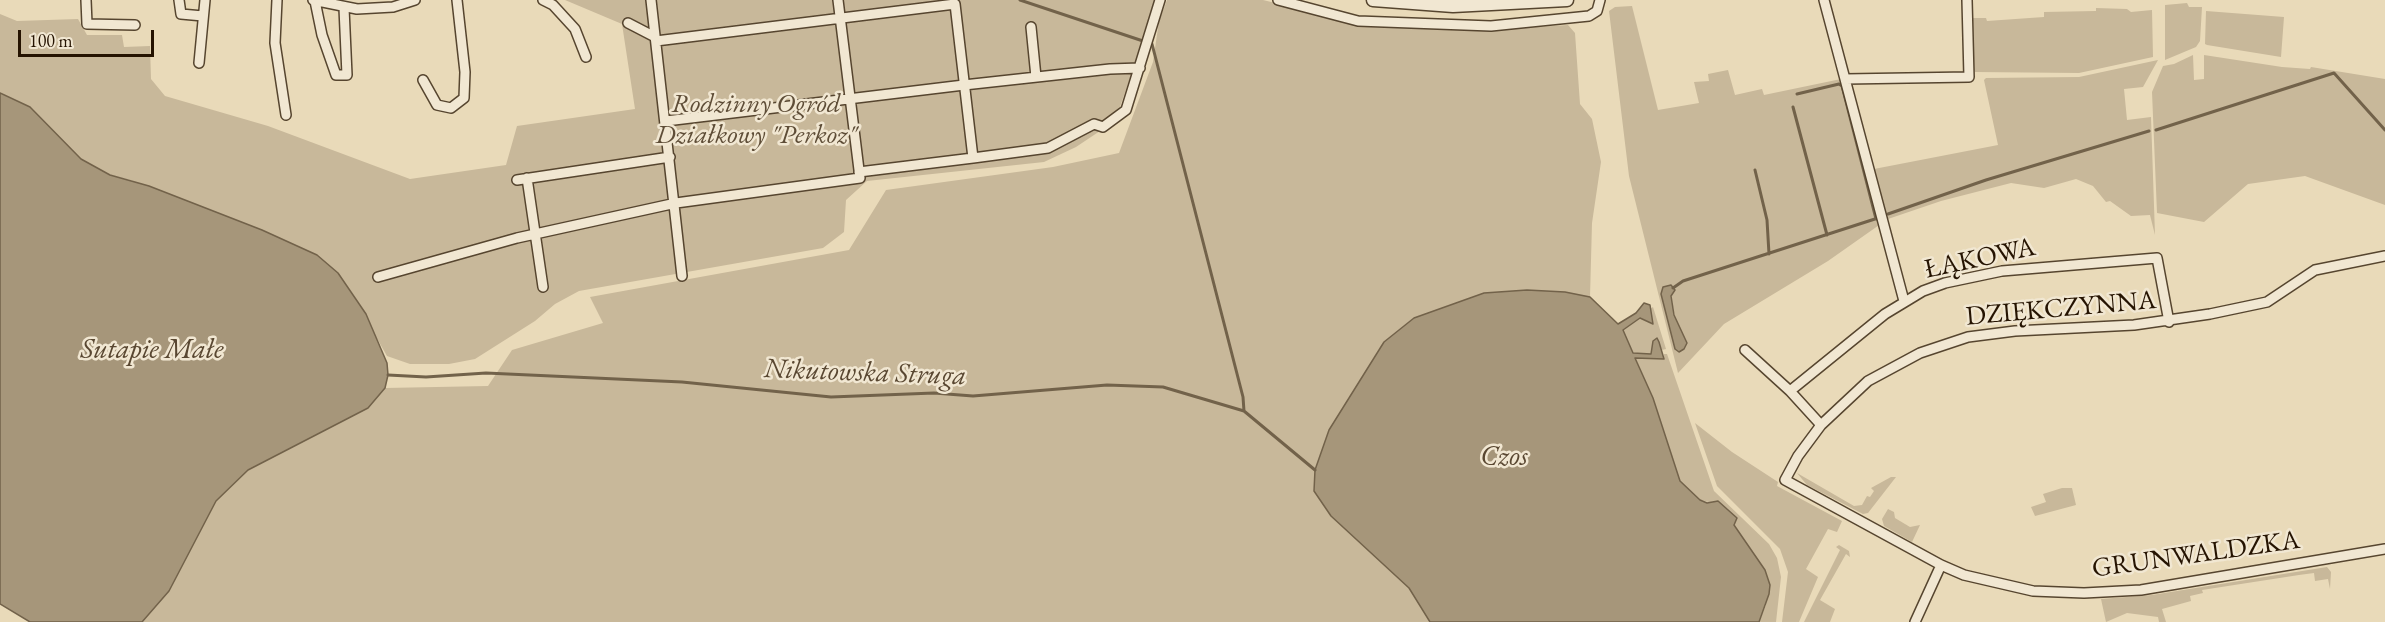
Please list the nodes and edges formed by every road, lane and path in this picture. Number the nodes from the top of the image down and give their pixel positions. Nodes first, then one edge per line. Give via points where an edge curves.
1 (86, 0) edge
2 (179, 0) edge
3 (205, 0) edge
4 (277, 0) edge
5 (314, 0) edge
6 (415, 0) edge
7 (457, 0) edge
8 (543, 0) edge
9 (651, 0) edge
10 (838, 0) edge
11 (1278, 0) edge
12 (1373, 0) edge
13 (1567, 0) edge
14 (1600, 0) edge
15 (1824, 0) edge
16 (1967, 0) edge
17 (1158, 1) edge
18 (1470, 3) edge
19 (910, 4) edge
20 (344, 8) junction
21 (203, 16) junction
22 (840, 19) junction
23 (628, 23) dead end
24 (135, 25) dead end
25 (1031, 27) dead end
26 (656, 39) junction
27 (586, 57) dead end
28 (199, 63) dead end
29 (1140, 68) junction
30 (1036, 77) junction
31 (1846, 79) junction
32 (423, 80) dead end
33 (964, 85) junction
34 (850, 98) junction
35 (286, 115) dead end
36 (666, 121) junction
37 (670, 157) junction
38 (973, 158) junction
39 (859, 172) junction
40 (527, 178) junction
41 (517, 180) dead end
42 (676, 203) junction
43 (536, 234) junction
44 (2385, 256) edge
45 (682, 276) dead end
46 (378, 277) dead end
47 (543, 287) dead end
48 (1904, 301) junction
49 (2169, 322) junction
50 (1745, 350) dead end
51 (1790, 391) junction
52 (1821, 425) junction
53 (1785, 480) joint
54 (2385, 549) edge
55 (1941, 565) junction
56 (1915, 622) edge

1 - 24 street via 87,24
2 - 21 street via 181,14
3 - 21 street
4 - 35 street via 275,43
5 - 20 street
5 - 20 street via 336,75 347,75
6 - 20 street via 386,8
7 - 32 street via 464,98 451,108 437,105
8 - 27 street via 553,5 575,29
9 - 26 street
10 - 22 street
11 - 14 street via 1358,21 1491,26 1588,16 1597,11
12 - 18 street via 1431,6
13 - 18 street
15 - 31 street
16 - 31 street via 1969,77
17 - 29 street
19 - 22 street
19 - 33 street via 955,4
21 - 28 street
22 - 26 street
22 - 34 street
23 - 26 street
25 - 30 street
26 - 36 street
29 - 30 street
29 - 38 street via 1126,110 1103,127 1094,124 1038,151
30 - 33 street
31 - 48 street
33 - 34 street
33 - 38 street
34 - 36 street
34 - 39 street
36 - 37 street
37 - 40 street
37 - 42 street
38 - 39 street
39 - 42 street via 860,178
40 - 41 street
40 - 43 street
42 - 43 street
42 - 45 street
43 - 46 street
43 - 47 street
44 - 49 street, DZIĘKCZYNNA via 2314,270 2267,302
48 - 49 street, ŁĄKOWA via 1945,283 2002,272 2157,258
48 - 51 street, ŁĄKOWA
49 - 52 street, DZIĘKCZYNNA via 1968,337 1899,362 1868,381
50 - 51 street
51 - 52 street
52 - 53 street, DZIĘKCZYNNA
53 - 55 street, GRUNWALDZKA
54 - 55 street, GRUNWALDZKA via 2141,590 2084,593 2033,591 1964,575
55 - 56 street

